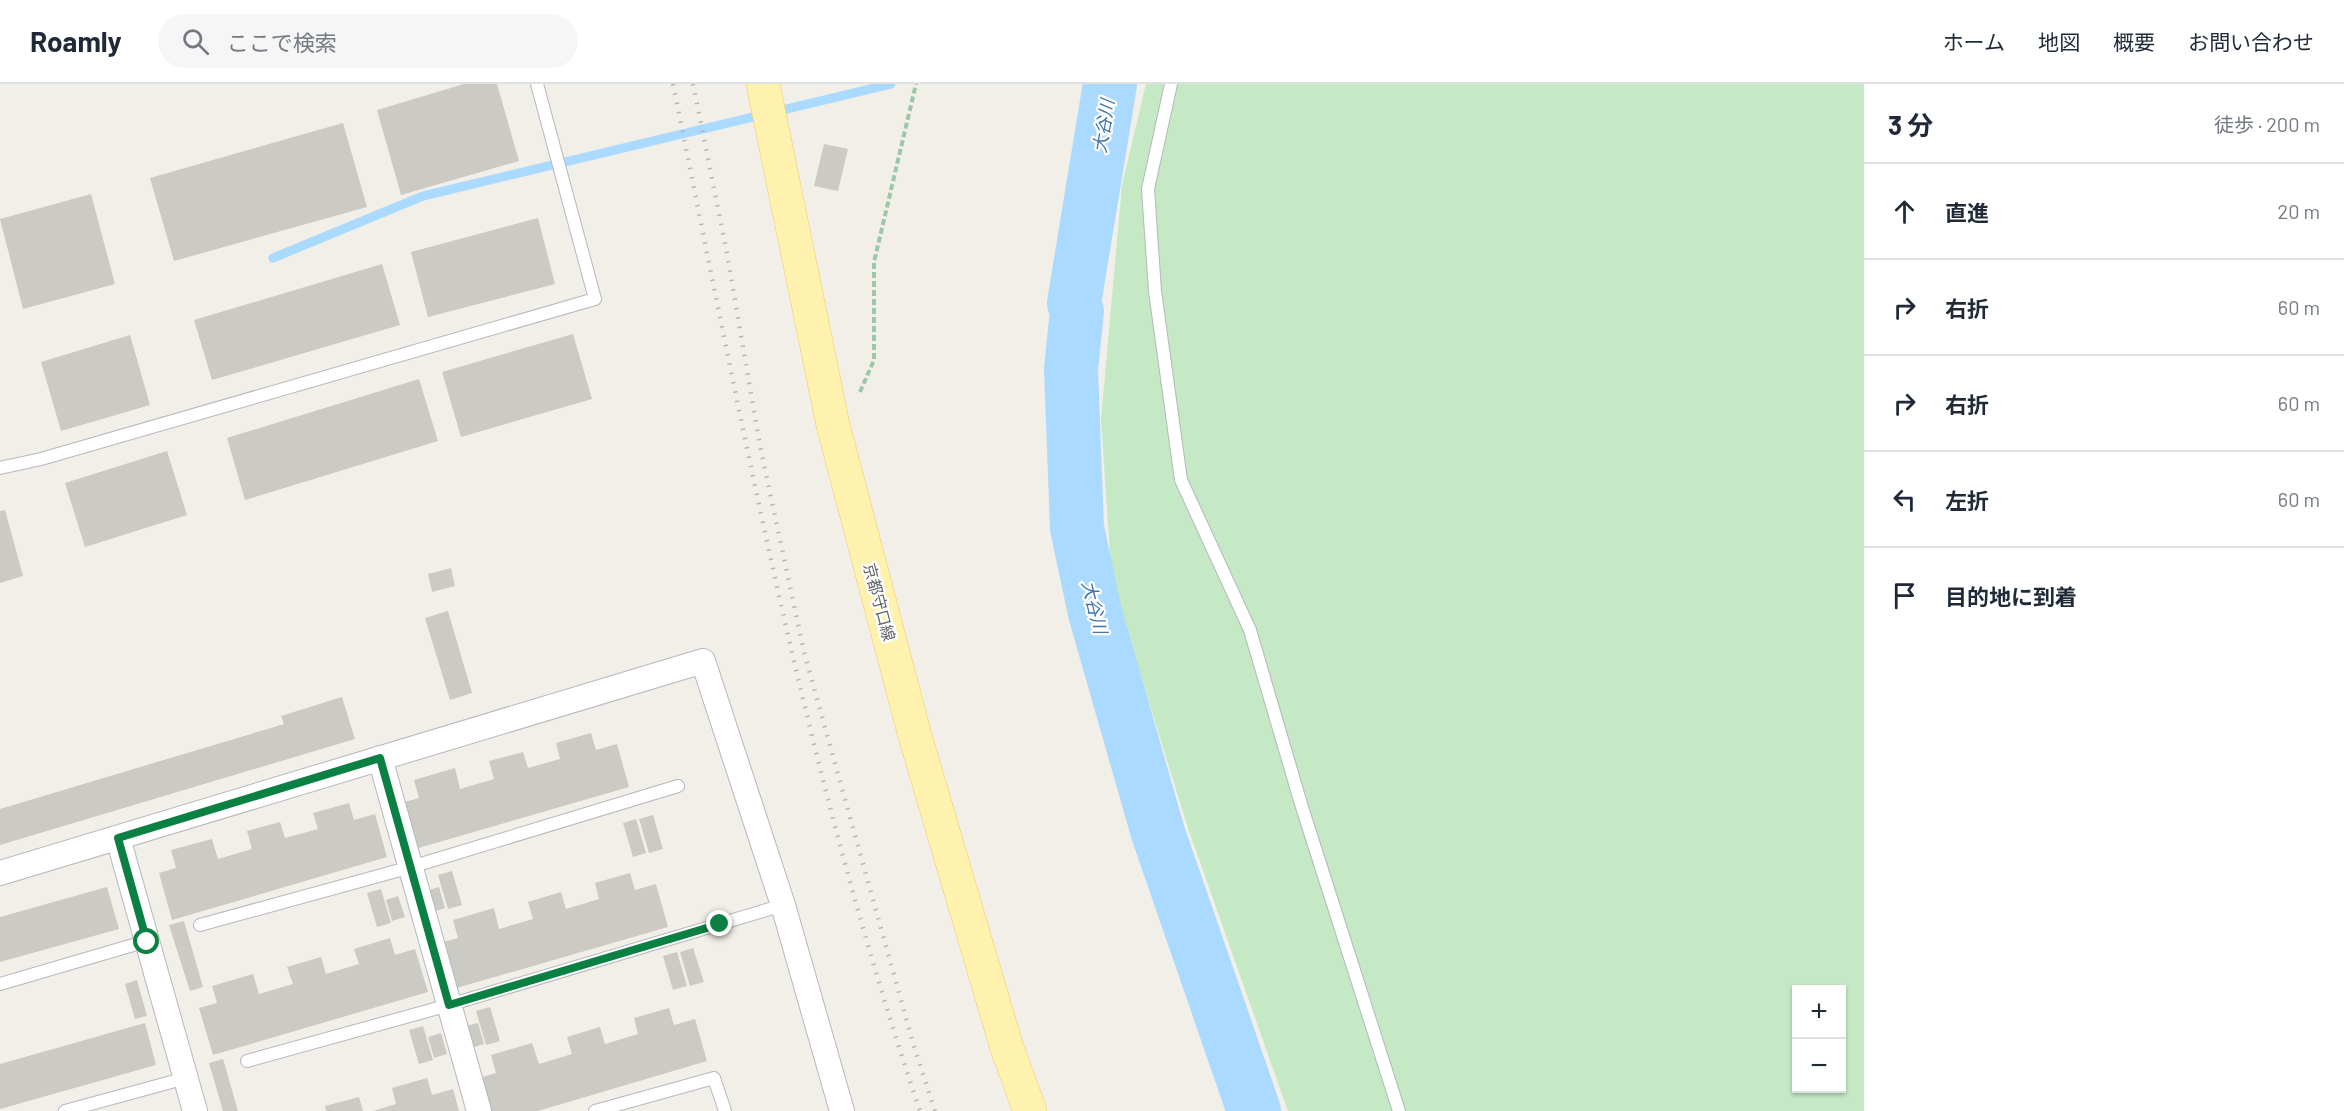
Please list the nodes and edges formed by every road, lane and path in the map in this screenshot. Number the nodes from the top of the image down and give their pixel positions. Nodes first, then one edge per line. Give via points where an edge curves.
1 (537, 84) edge
2 (763, 84) edge
3 (916, 84) edge
4 (1171, 84) edge
5 (833, 424) junction
6 (0, 468) edge
7 (380, 758) junction
8 (678, 786) dead end
9 (118, 838) junction
10 (411, 867) junction
11 (0, 873) edge
12 (783, 905) junction
13 (201, 925) dead end
14 (147, 942) junction
15 (0, 984) edge
16 (449, 1005) junction
17 (247, 1061) dead end
18 (186, 1078) junction
19 (65, 1111) edge
20 (195, 1111) edge
21 (479, 1111) edge
22 (595, 1111) edge
23 (725, 1111) edge
24 (842, 1111) edge
25 (1030, 1111) edge
26 (1399, 1111) edge

1 - 6 lane via 595,299
2 - 5 main road, 京都守口線
3 - 5 path via 874,262 874,360 854,406
4 - 26 lane via 1148,189 1155,291 1181,480 1250,630
5 - 25 main road, 京都守口線 via 915,736 1007,1048
7 - 9 street
7 - 10 street
7 - 12 street via 703,661
8 - 10 lane
9 - 11 street
9 - 14 street
10 - 13 lane
10 - 16 street
12 - 16 lane
12 - 24 street
14 - 15 lane
14 - 18 street
16 - 17 lane
16 - 21 street
18 - 19 lane
18 - 20 street
22 - 23 lane via 714,1078

